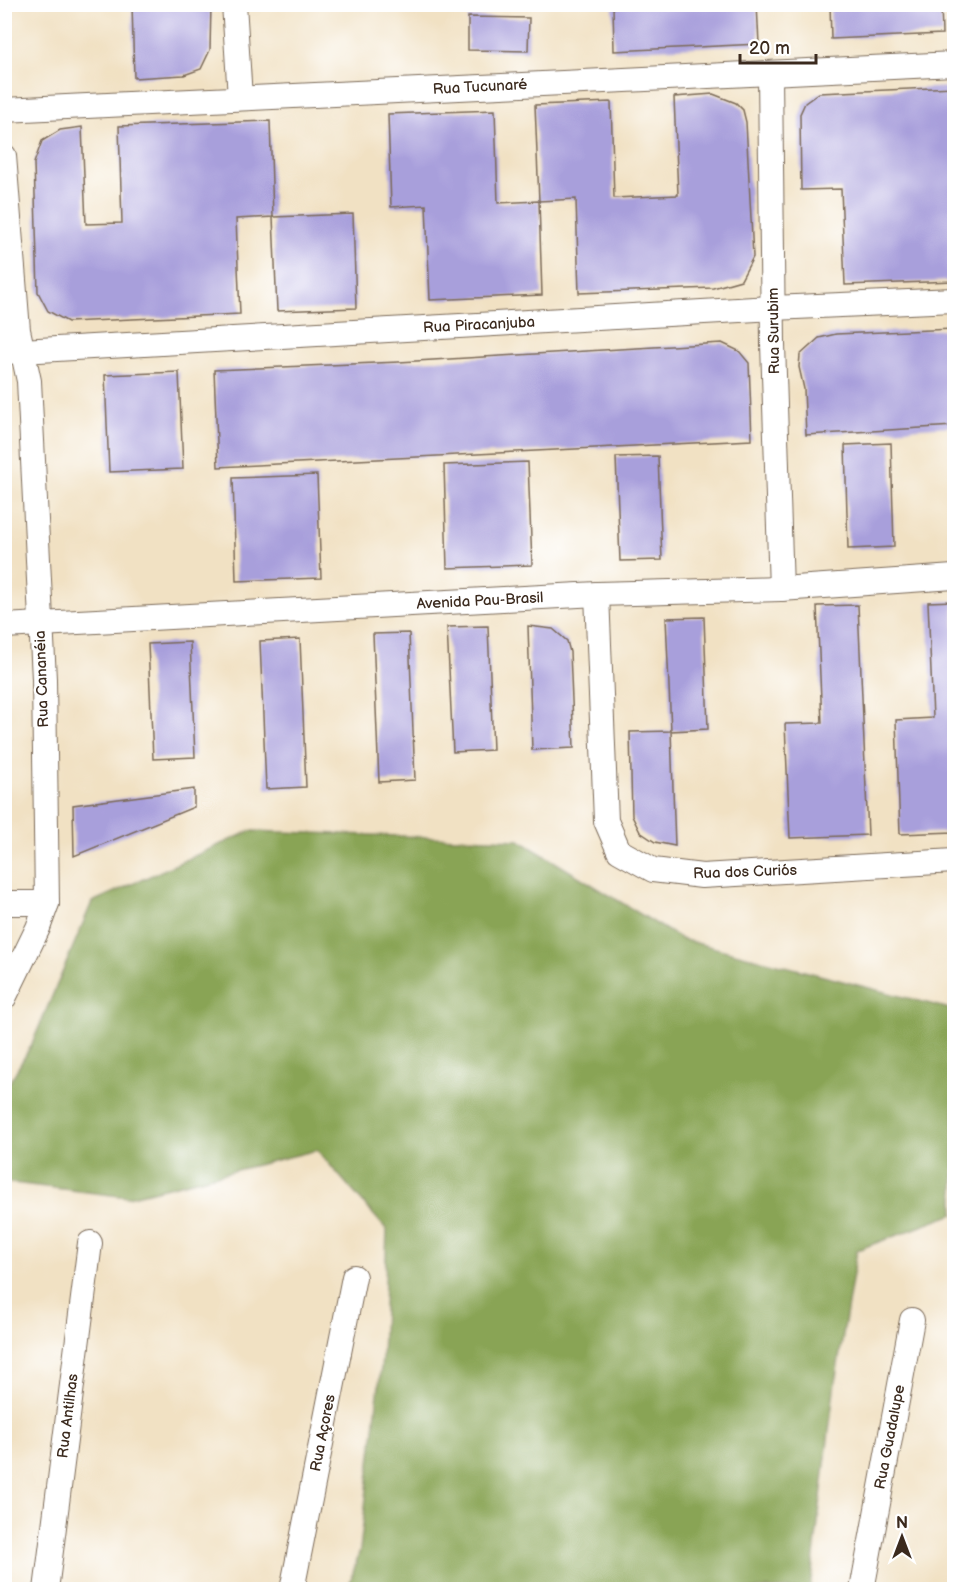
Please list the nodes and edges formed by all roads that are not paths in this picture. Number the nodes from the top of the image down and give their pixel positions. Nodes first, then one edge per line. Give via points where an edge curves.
1 (234, 4) edge
2 (954, 64) edge
3 (770, 73) junction
4 (240, 98) junction
5 (4, 110) edge
6 (4, 156) edge
7 (954, 300) edge
8 (773, 308) junction
9 (14, 352) edge
10 (954, 577) edge
11 (781, 589) junction
12 (597, 594) junction
13 (40, 624) junction
14 (4, 626) edge
15 (954, 861) edge
16 (4, 903) edge
17 (47, 903) junction
18 (4, 998) edge
19 (90, 1243) dead end
20 (354, 1277) dead end
21 (912, 1320) dead end
22 (46, 1590) edge
23 (292, 1590) edge
24 (862, 1590) edge

1 - 4 street
2 - 3 street, Rua Tucunaré
3 - 4 street, Rua Tucunaré
3 - 8 street, Rua Surubim
4 - 5 street, Rua Tucunaré
6 - 9 street, Rua Cananéia via 18,330
7 - 8 street, Rua Piracanjuba
8 - 9 street, Rua Piracanjuba
8 - 11 street, Rua Surubim
9 - 13 street, Rua Cananéia via 28,381
10 - 11 street, Avenida Pau-Brasil
11 - 12 street, Avenida Pau-Brasil
12 - 13 street, Avenida Pau-Brasil
12 - 15 street, Rua dos Curiós via 606,821 619,851 653,870 702,876
13 - 14 street, Avenida Pau-Brasil
13 - 17 street, Rua Cananéia
16 - 17 street
17 - 18 street, Rua Cananéia
19 - 22 street, Rua Antilhas
20 - 23 street, Rua Açores
21 - 24 street, Rua Guadalupe

